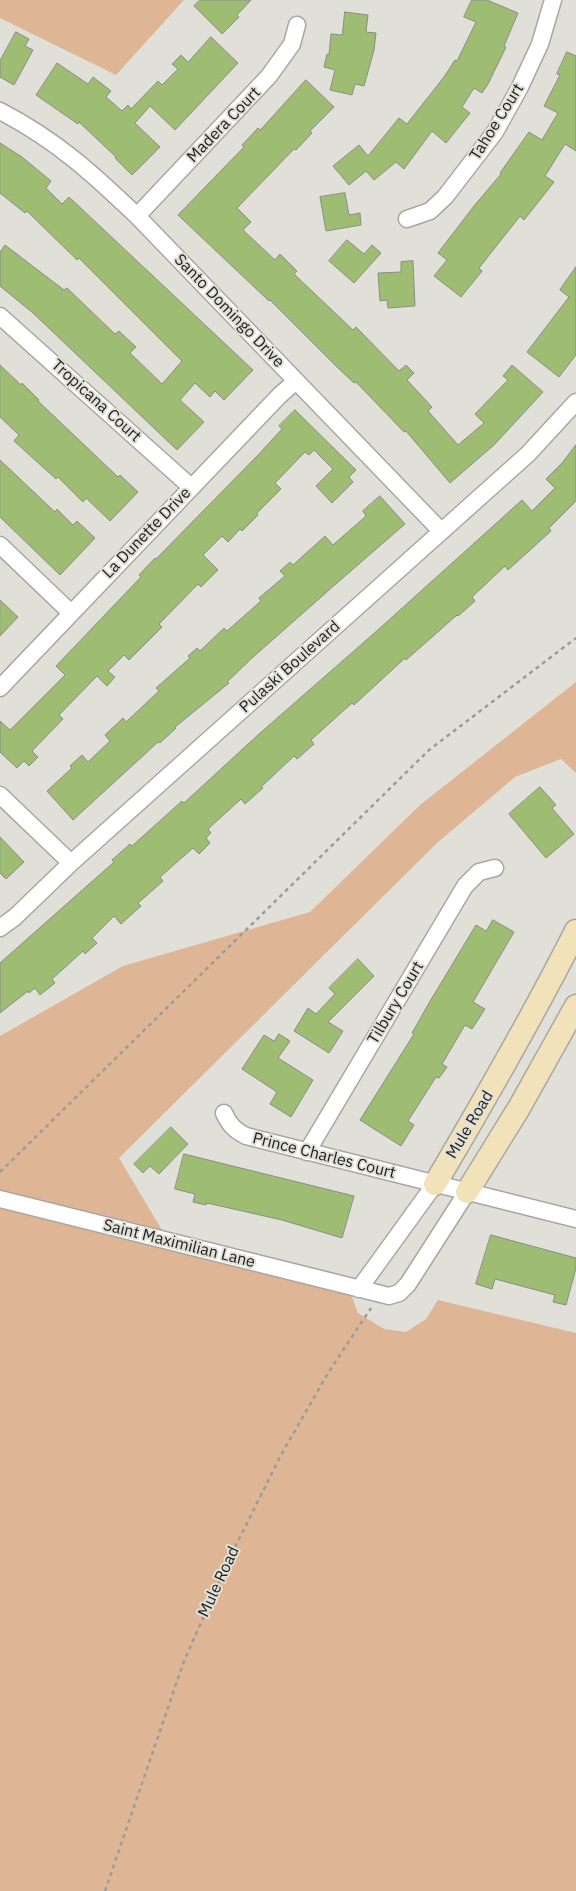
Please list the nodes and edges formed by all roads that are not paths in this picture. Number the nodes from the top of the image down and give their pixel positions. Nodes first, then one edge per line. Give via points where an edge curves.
1 (552, 0) edge
2 (297, 25) dead end
3 (0, 111) edge
4 (137, 216) junction
5 (407, 219) dead end
6 (0, 316) edge
7 (296, 381) junction
8 (576, 402) edge
9 (191, 486) junction
10 (441, 531) junction
11 (0, 545) edge
12 (70, 612) junction
13 (0, 688) edge
14 (0, 795) edge
15 (71, 863) junction
16 (496, 868) dead end
17 (0, 928) edge
18 (576, 932) edge
19 (576, 1006) edge
20 (224, 1112) dead end
21 (307, 1152) junction
22 (434, 1184) junction
23 (467, 1192) junction
24 (0, 1199) edge
25 (576, 1220) edge
26 (359, 1289) junction

1 - 5 street, Tahoe Court via 540,44 495,132 445,198 430,211
2 - 4 street, Madera Court via 292,44 269,76
3 - 4 street, Santo Domingo Drive via 30,127 71,156
4 - 7 street, Santo Domingo Drive
6 - 9 street, Tropicana Court
7 - 9 street, La Dunette Drive
7 - 10 street, Santo Domingo Drive
8 - 10 street, Pulaski Boulevard via 528,454
9 - 12 street, La Dunette Drive
10 - 15 street, Pulaski Boulevard
11 - 12 street
12 - 13 street, La Dunette Drive
14 - 15 street
15 - 17 street, Pulaski Boulevard
16 - 21 street, Tilbury Court via 479,872 465,886
18 - 22 main road, Mule Road via 495,1082
19 - 23 main road, Mule Road
20 - 21 street, Prince Charles Court via 237,1132
21 - 22 street, Prince Charles Court
22 - 23 street, Prince Charles Court
22 - 26 street, Mule Road
23 - 25 street, Prince Charles Court
23 - 26 street, Mule Road via 408,1284 393,1295
24 - 26 street, Saint Maximilian Lane

